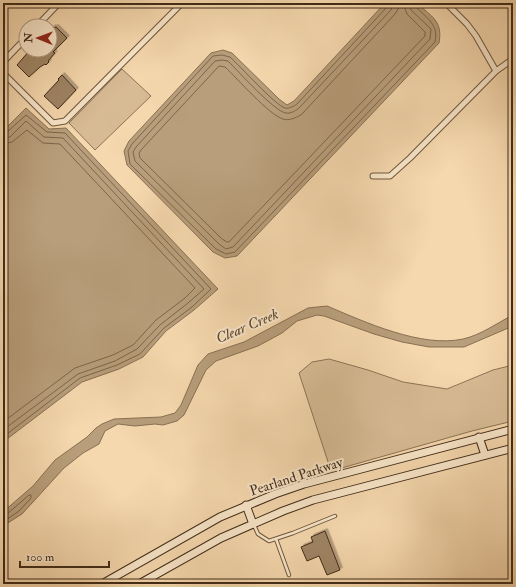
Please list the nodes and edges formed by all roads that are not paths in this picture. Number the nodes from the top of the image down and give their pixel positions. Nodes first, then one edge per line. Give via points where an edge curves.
1 (59, 3) edge
2 (182, 3) edge
3 (446, 3) edge
4 (45, 18) edge
5 (18, 46) edge
6 (513, 59) edge
7 (3, 62) edge
8 (496, 71) junction
9 (3, 73) edge
10 (373, 176) dead end
11 (513, 429) edge
12 (479, 437) junction
13 (513, 448) edge
14 (485, 455) junction
15 (246, 506) junction
16 (335, 516) dead end
17 (253, 524) junction
18 (276, 539) junction
19 (289, 575) dead end
20 (102, 584) edge
21 (139, 584) edge

1 - 4 street
2 - 9 street via 65,121 53,122
3 - 8 street via 476,36
5 - 7 street
6 - 8 street
8 - 10 street via 390,176
11 - 12 main road, Pearland Parkway
12 - 14 main road
12 - 15 main road, Pearland Parkway via 304,484
13 - 14 main road, Pearland Parkway
14 - 17 main road, Pearland Parkway via 313,500
15 - 17 main road
15 - 20 main road, Pearland Parkway via 220,517
16 - 18 lane
17 - 18 lane via 258,534 269,541
17 - 21 main road, Pearland Parkway via 221,538
18 - 19 lane

